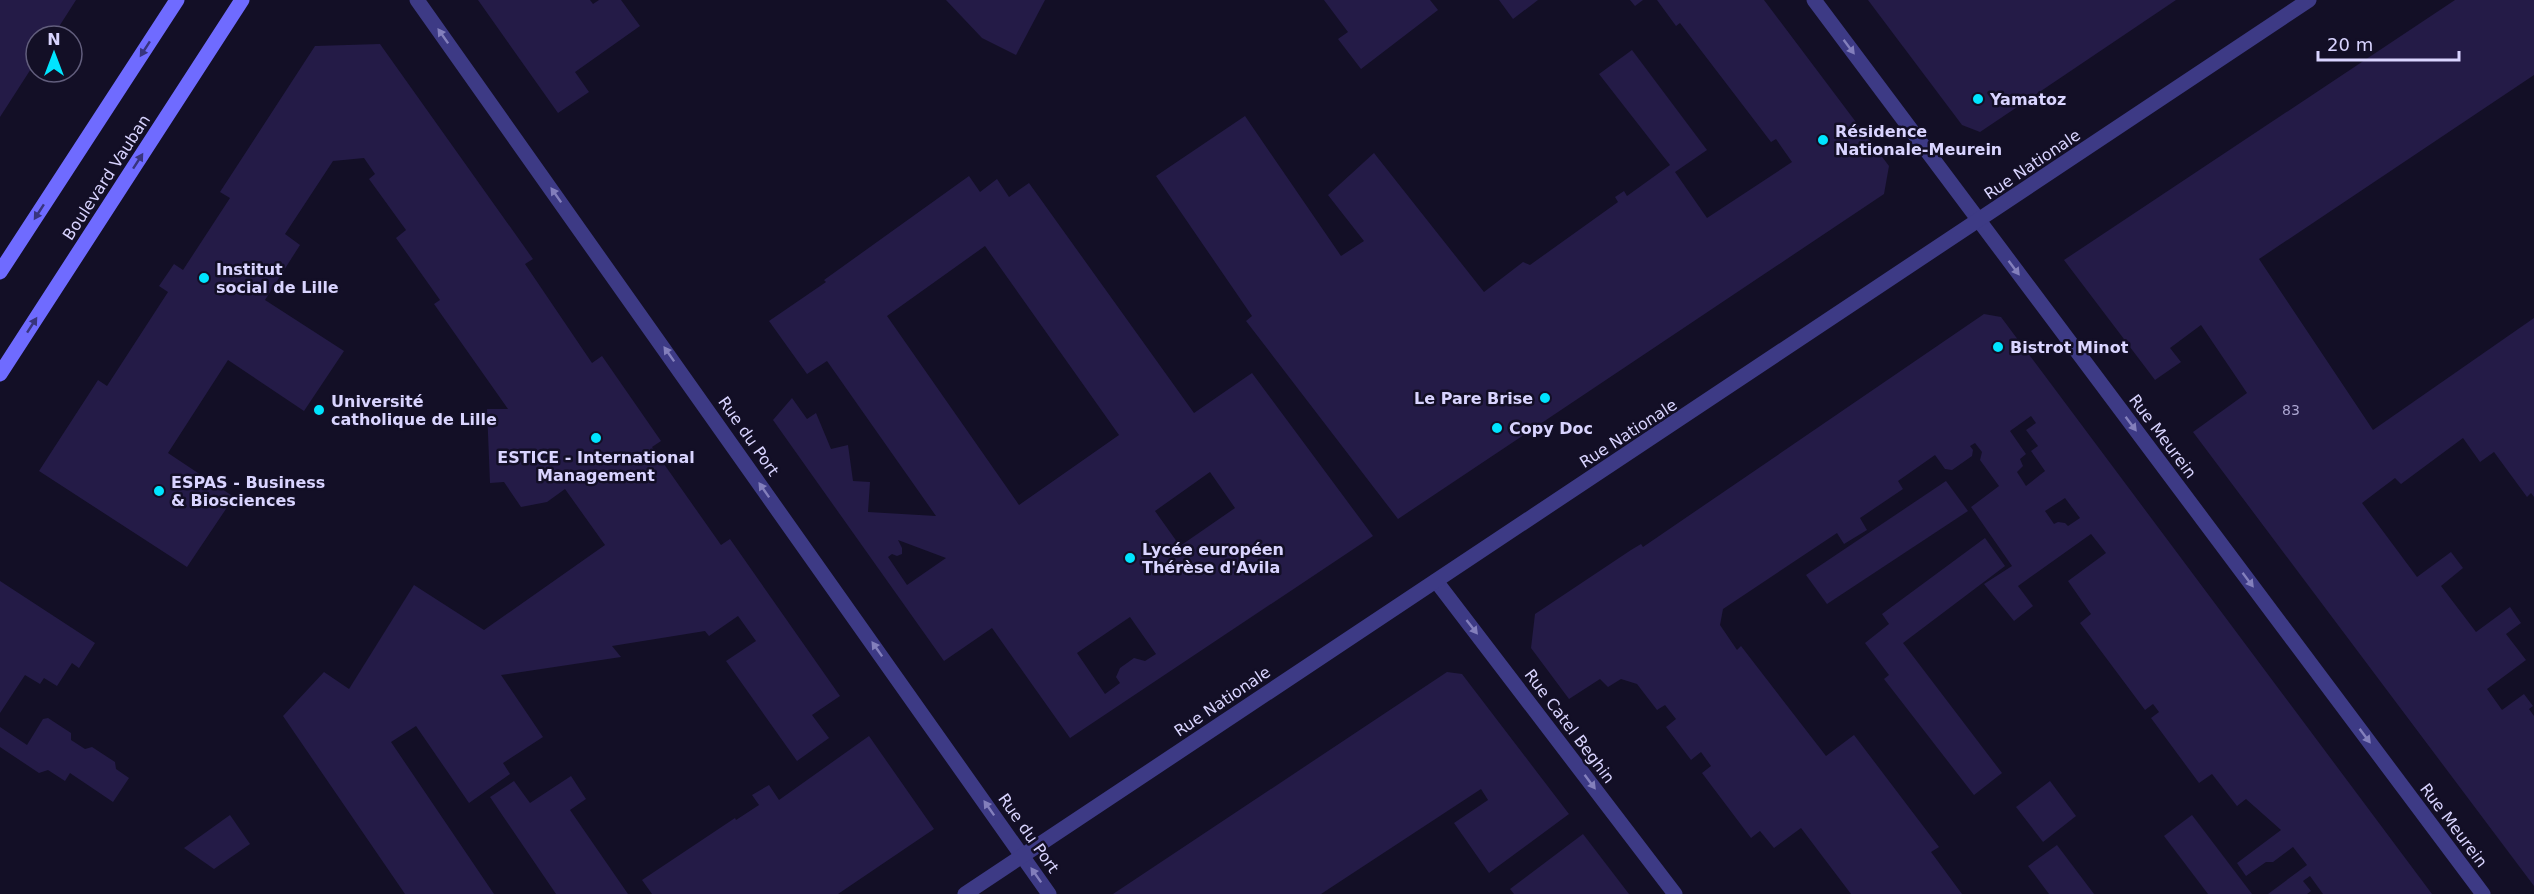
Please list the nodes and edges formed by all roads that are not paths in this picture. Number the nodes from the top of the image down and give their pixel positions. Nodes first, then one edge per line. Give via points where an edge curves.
1 (177, 0) edge
2 (242, 0) edge
3 (417, 0) edge
4 (1814, 0) edge
5 (2309, 0) edge
6 (1979, 221) junction
7 (0, 272) edge
8 (0, 374) edge
9 (1436, 580) junction
10 (1023, 856) junction
11 (965, 894) edge
12 (1049, 894) edge
13 (1675, 894) edge
14 (2483, 894) edge

1 -> 7 main road
8 -> 2 main road, Boulevard Vauban
10 -> 3 street, Rue du Port
4 -> 6 street, Rue Meurein
5 - 6 street, Rue Nationale
6 - 9 street, Rue Nationale
6 -> 14 street, Rue Meurein
9 - 10 street, Rue Nationale
9 -> 13 street, Rue Catel Beghin
10 - 11 street, Rue Nationale
12 -> 10 street, Rue du Port

